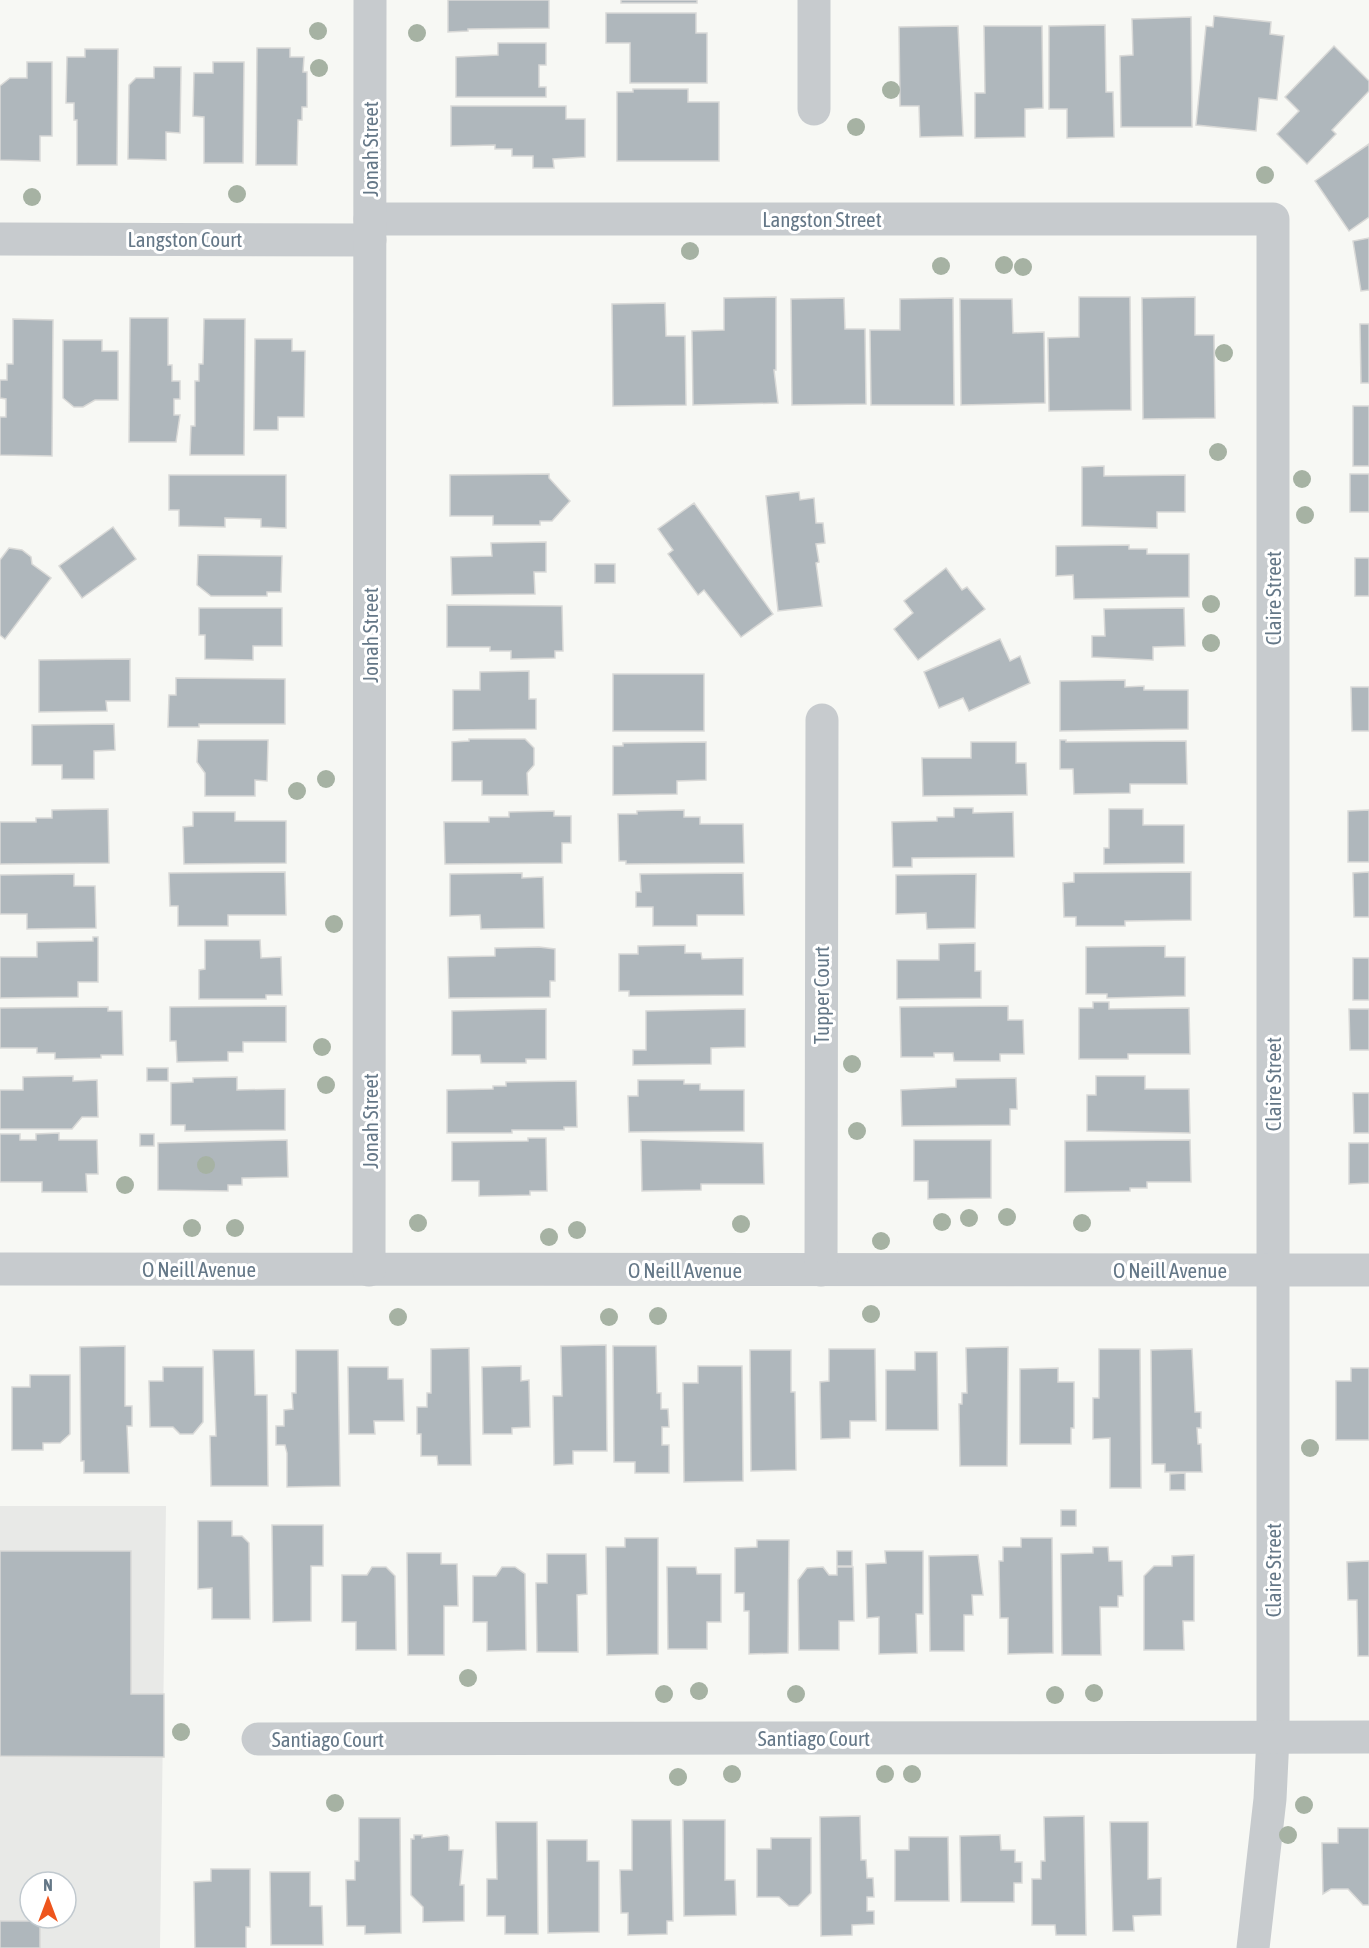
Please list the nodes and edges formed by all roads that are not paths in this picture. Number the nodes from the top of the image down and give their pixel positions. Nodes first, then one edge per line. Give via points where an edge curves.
1 (370, 0) edge
2 (814, 0) edge
3 (814, 109) dead end
4 (1273, 219) joint
5 (370, 229) junction
6 (0, 239) edge
7 (822, 720) dead end
8 (0, 1269) edge
9 (369, 1270) junction
10 (821, 1270) junction
11 (1273, 1270) junction
12 (1369, 1270) edge
13 (1273, 1737) junction
14 (1369, 1737) edge
15 (258, 1739) dead end
16 (1253, 1948) edge

1 - 5 street, Jonah Street
2 - 3 street
4 - 5 street, Langston Street
4 - 11 street, Claire Street
5 - 6 street, Langston Court
5 - 9 street, Jonah Street
7 - 10 street, Tupper Court
8 - 9 street, O Neill Avenue
9 - 10 street, O Neill Avenue
10 - 11 street, O Neill Avenue
11 - 12 street, O Neill Avenue
11 - 13 street, Claire Street
13 - 14 street, Santiago Court
13 - 15 street, Santiago Court
13 - 16 street, Claire Street

